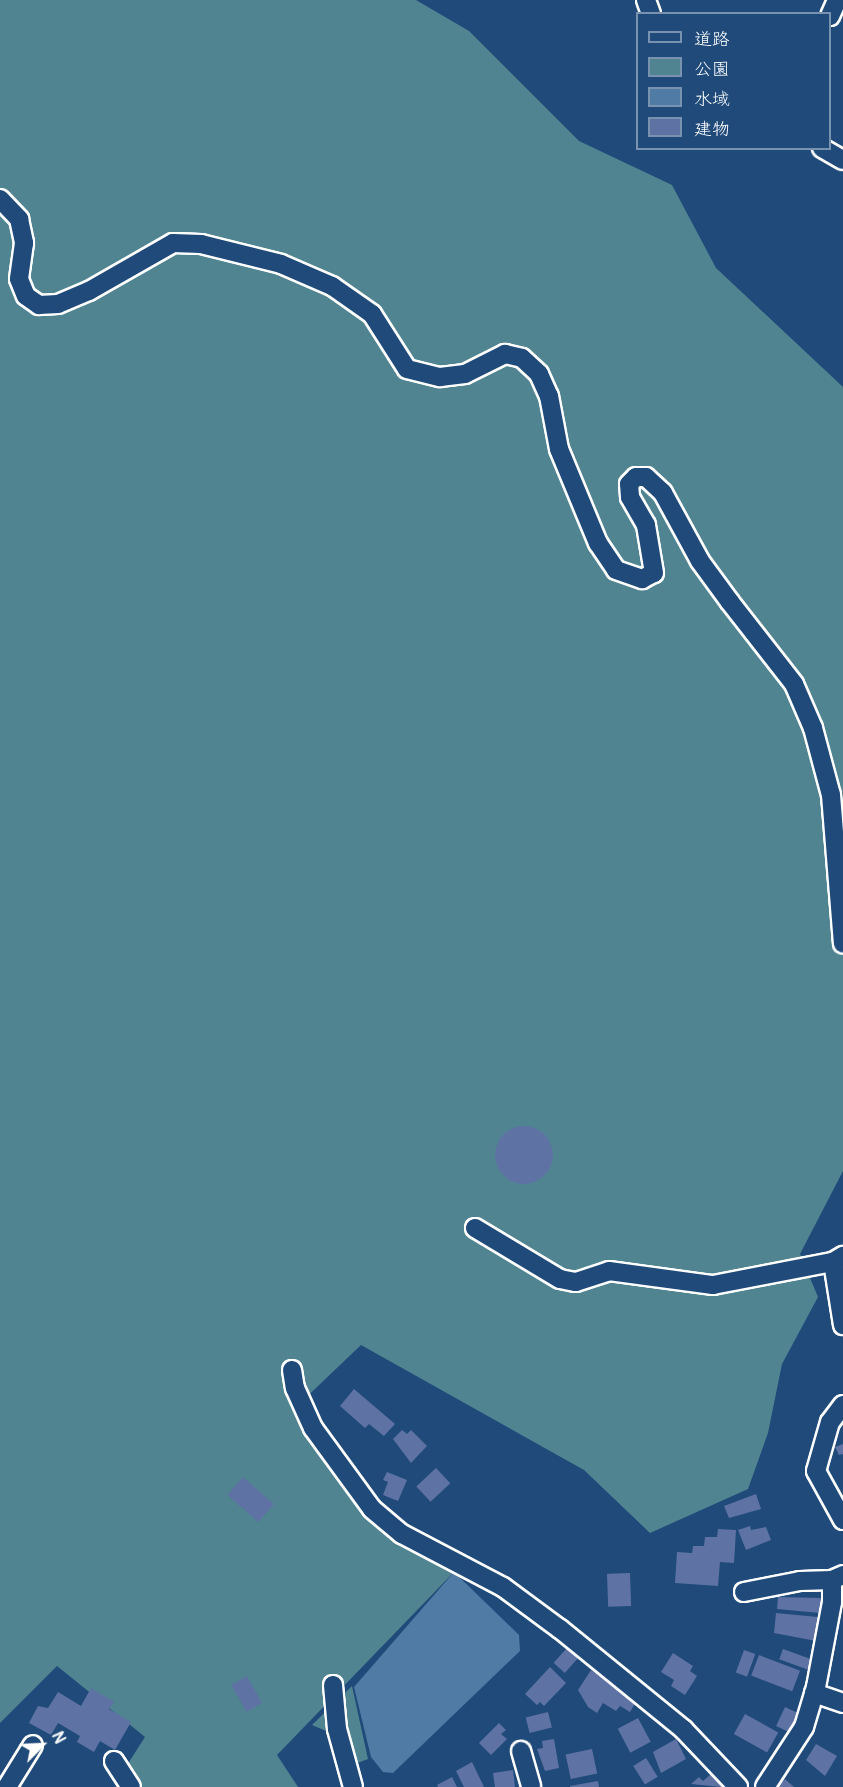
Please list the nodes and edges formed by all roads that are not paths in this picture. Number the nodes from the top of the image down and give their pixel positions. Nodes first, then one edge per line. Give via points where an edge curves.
1 (826, 150) edge
2 (843, 160) edge
3 (0, 199) edge
4 (843, 944) edge
5 (475, 1228) dead end
6 (838, 1259) edge
7 (843, 1325) edge
8 (292, 1370) dead end
9 (843, 1405) edge
10 (843, 1520) edge
11 (837, 1578) edge
12 (744, 1592) dead end
13 (333, 1685) dead end
14 (814, 1693) junction
15 (843, 1703) edge
16 (33, 1745) dead end
17 (521, 1751) dead end
18 (114, 1761) dead end
19 (7, 1787) edge
20 (131, 1787) edge
21 (353, 1787) edge
22 (531, 1787) edge
23 (738, 1787) edge
24 (765, 1787) edge

1 - 2 street
3 - 4 street via 19,219 24,243 19,279 26,297 39,305 58,304 89,291 173,243 201,244 281,264 332,286 372,314 407,369 440,377 465,374 504,354 522,358 539,374 549,396 559,449 597,543 616,570 642,579 654,573 646,525 629,490 636,477 646,477 663,493 712,578 794,684 813,728 831,795
5 - 6 street via 560,1279 576,1282 609,1270 713,1285
6 - 7 street
8 - 23 street via 295,1388 313,1428 372,1509 402,1534 503,1587 560,1629 683,1729
9 - 10 street via 830,1422 816,1472
11 - 12 street
11 - 14 street
13 - 21 street via 337,1729
14 - 15 street
14 - 24 street via 804,1727
16 - 19 street
17 - 22 street
18 - 20 street

